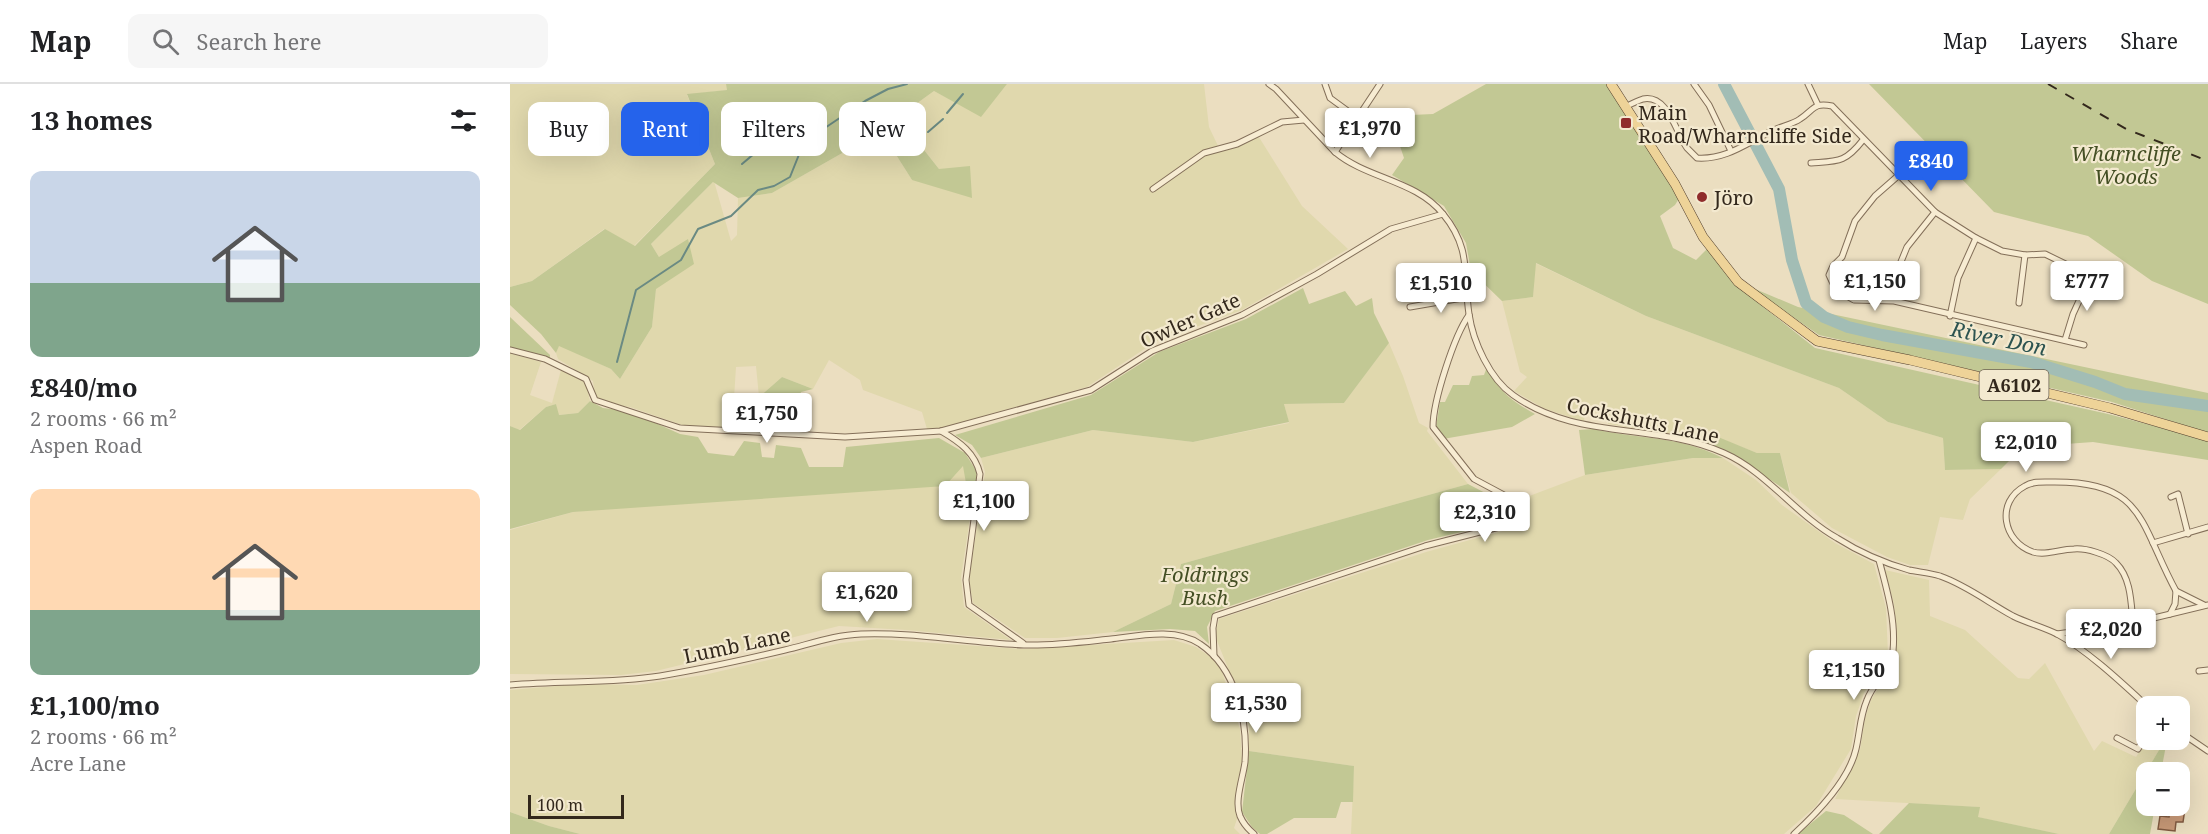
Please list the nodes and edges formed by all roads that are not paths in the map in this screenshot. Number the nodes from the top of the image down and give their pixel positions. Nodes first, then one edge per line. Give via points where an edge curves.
1 (1269, 84) edge
2 (1325, 84) edge
3 (1380, 84) edge
4 (1611, 84) edge
5 (1694, 84) edge
6 (1808, 84) edge
7 (1818, 105) junction
8 (1625, 107) junction
9 (1356, 117) junction
10 (1304, 120) junction
11 (1863, 140) junction
12 (1335, 152) junction
13 (1731, 152) junction
14 (1811, 163) dead end
15 (1899, 175) junction
16 (1153, 189) dead end
17 (1935, 212) junction
18 (1443, 214) junction
19 (1976, 238) junction
20 (2025, 255) junction
21 (1896, 274) dead end
22 (2090, 277) junction
23 (2022, 284) junction
24 (2030, 284) dead end
25 (2117, 289) dead end
26 (1468, 297) junction
27 (2019, 303) dead end
28 (1410, 308) dead end
29 (1469, 315) junction
30 (1950, 316) junction
31 (2065, 340) junction
32 (2084, 345) dead end
33 (510, 350) edge
34 (941, 431) junction
35 (2208, 437) edge
36 (2183, 487) dead end
37 (2178, 494) junction
38 (2170, 497) dead end
39 (2208, 527) edge
40 (2188, 534) junction
41 (2153, 543) junction
42 (1879, 560) junction
43 (2176, 591) junction
44 (2206, 605) edge
45 (2170, 614) junction
46 (2133, 623) junction
47 (2057, 634) junction
48 (1025, 645) junction
49 (1214, 656) junction
50 (2208, 670) edge
51 (2199, 671) dead end
52 (510, 685) edge
53 (2136, 696) edge
54 (2117, 738) dead end
55 (2190, 739) edge
56 (2136, 748) edge
57 (2208, 751) edge
58 (1254, 834) edge
59 (1794, 834) edge

1 - 10 street
2 - 9 street via 1330,98
3 - 9 street
4 - 8 main road, A6102
5 - 13 street via 1710,105
6 - 7 street
7 - 11 street via 1832,106
7 - 13 street via 1800,119
8 - 13 street via 1644,99 1655,100 1697,158
8 - 35 main road, A6102 via 1675,184 1702,237 1738,282 1817,341 2110,408
9 - 12 street
10 - 12 street
10 - 16 street via 1282,122 1237,144 1204,153
11 - 14 street via 1840,161
11 - 15 street
12 - 18 street via 1349,164 1393,180 1428,200
15 - 17 street
15 - 30 street via 1855,221 1842,257 1829,275 1836,290 1854,300 1894,301
17 - 19 street
17 - 21 street via 1907,247
18 - 26 street, Cockshutts Lane via 1466,260
18 - 34 street, Owler Gate via 1391,229 1242,315 1152,351 1091,390
19 - 20 street via 2002,251
19 - 30 street via 1958,278
20 - 22 street via 2045,254
20 - 23 street
22 - 25 street
22 - 31 street
23 - 24 street
23 - 27 street
26 - 28 street
26 - 29 street, Cockshutts Lane
29 - 42 street, Cockshutts Lane via 1474,335 1500,383 1539,410 1569,423 1662,436 1726,454 1760,475 1837,539
29 - 49 street via 1443,380 1433,427 1474,478 1519,503 1523,514 1519,522 1425,546 1215,616
30 - 31 street
31 - 32 street
33 - 34 street, Owler Gate via 545,359 586,379 592,399 680,428 845,437
34 - 48 street via 977,461 980,474 966,580 969,605
36 - 37 street
37 - 38 street
37 - 40 street
39 - 40 street
40 - 41 street
41 - 43 street
41 - 46 street via 2126,499 2094,484 2033,483 2017,491 2007,503 2006,524 2024,548 2038,553 2076,549 2115,561 2126,577
42 - 47 street, Cockshutts Lane via 1940,576 2030,624
42 - 59 street via 1891,606 1892,655 1868,697 1856,751 1842,778 1821,809
43 - 44 street
43 - 45 street
44 - 45 street
45 - 46 street
46 - 47 street
47 - 53 street, Cockshutts Lane
48 - 49 street, Lumb Lane via 1174,635 1199,642
48 - 52 street, Lumb Lane via 860,634 657,677
49 - 58 street via 1224,665 1245,728 1239,814
50 - 51 street
54 - 56 street
55 - 57 street

